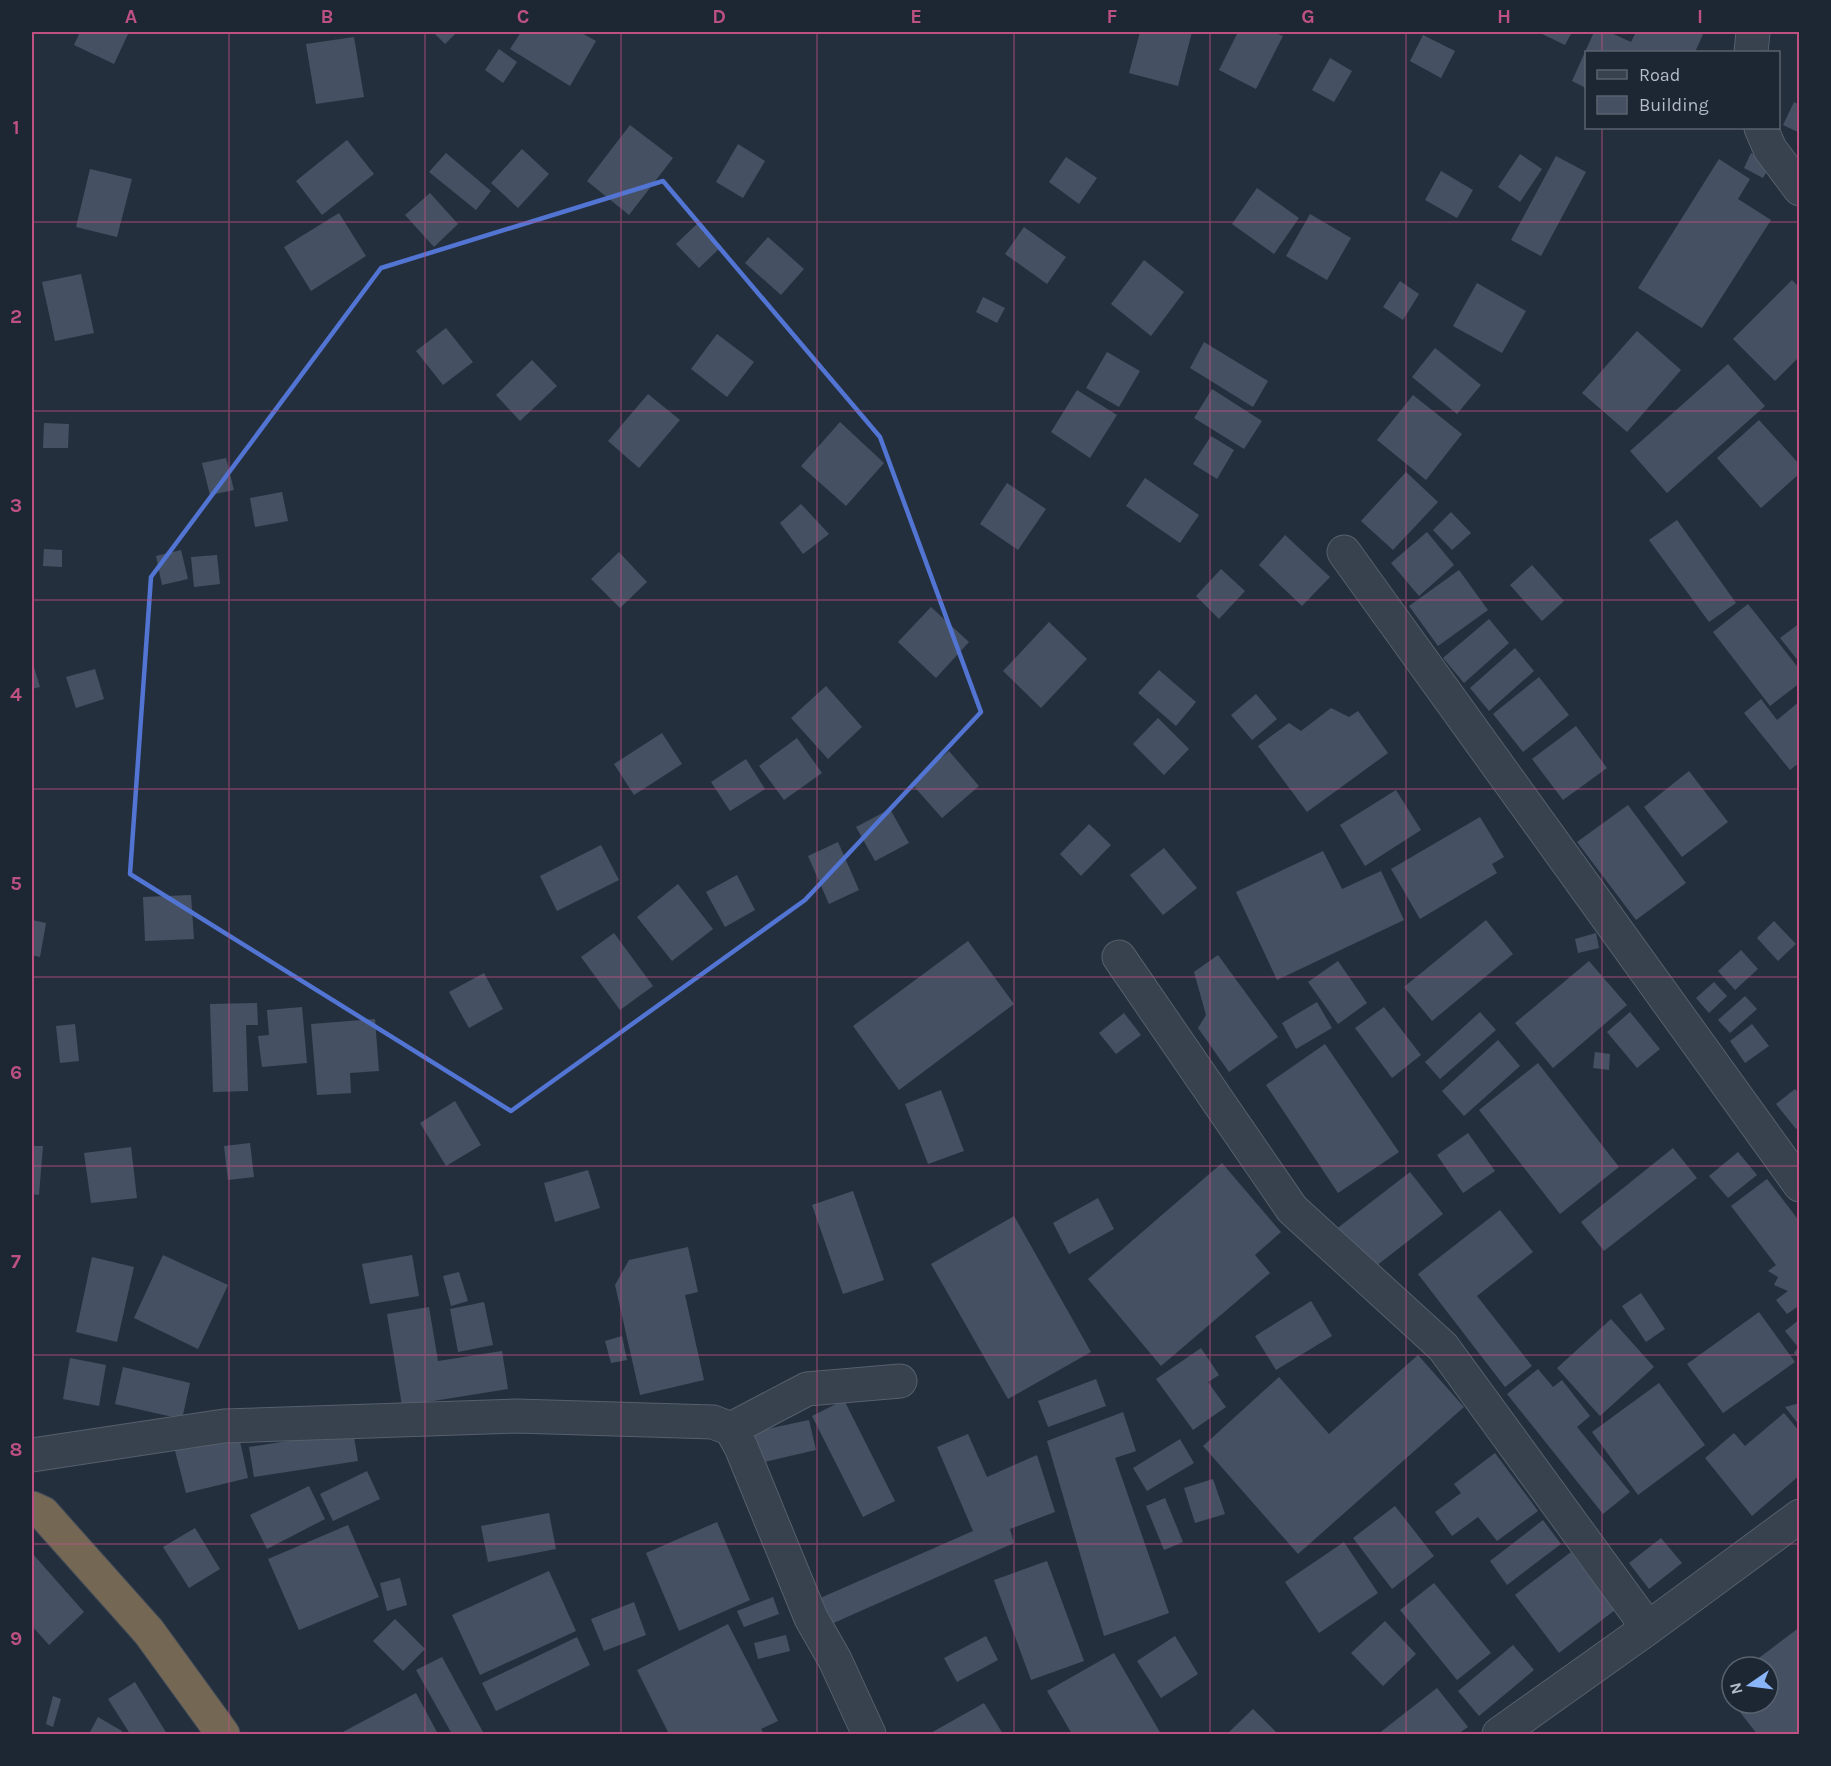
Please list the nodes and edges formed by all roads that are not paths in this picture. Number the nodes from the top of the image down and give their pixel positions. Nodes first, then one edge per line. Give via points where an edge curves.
1 (1753, 32) edge
2 (1751, 51) edge
3 (1761, 129) edge
4 (1800, 189) edge
5 (1344, 552) dead end
6 (1119, 957) dead end
7 (1800, 1185) edge
8 (900, 1381) dead end
9 (731, 1429) junction
10 (32, 1455) edge
11 (32, 1508) edge
12 (1800, 1516) edge
13 (1648, 1628) junction
14 (222, 1734) edge
15 (869, 1734) edge
16 (1499, 1734) edge

1 - 2 street
3 - 4 street via 1770,149
5 - 7 street
6 - 13 street via 1292,1209 1443,1347
8 - 9 street via 807,1389
9 - 10 street via 713,1422 517,1416 236,1426
9 - 15 street via 811,1618
11 - 14 highway via 43,1513 149,1632
12 - 13 street
13 - 16 street

